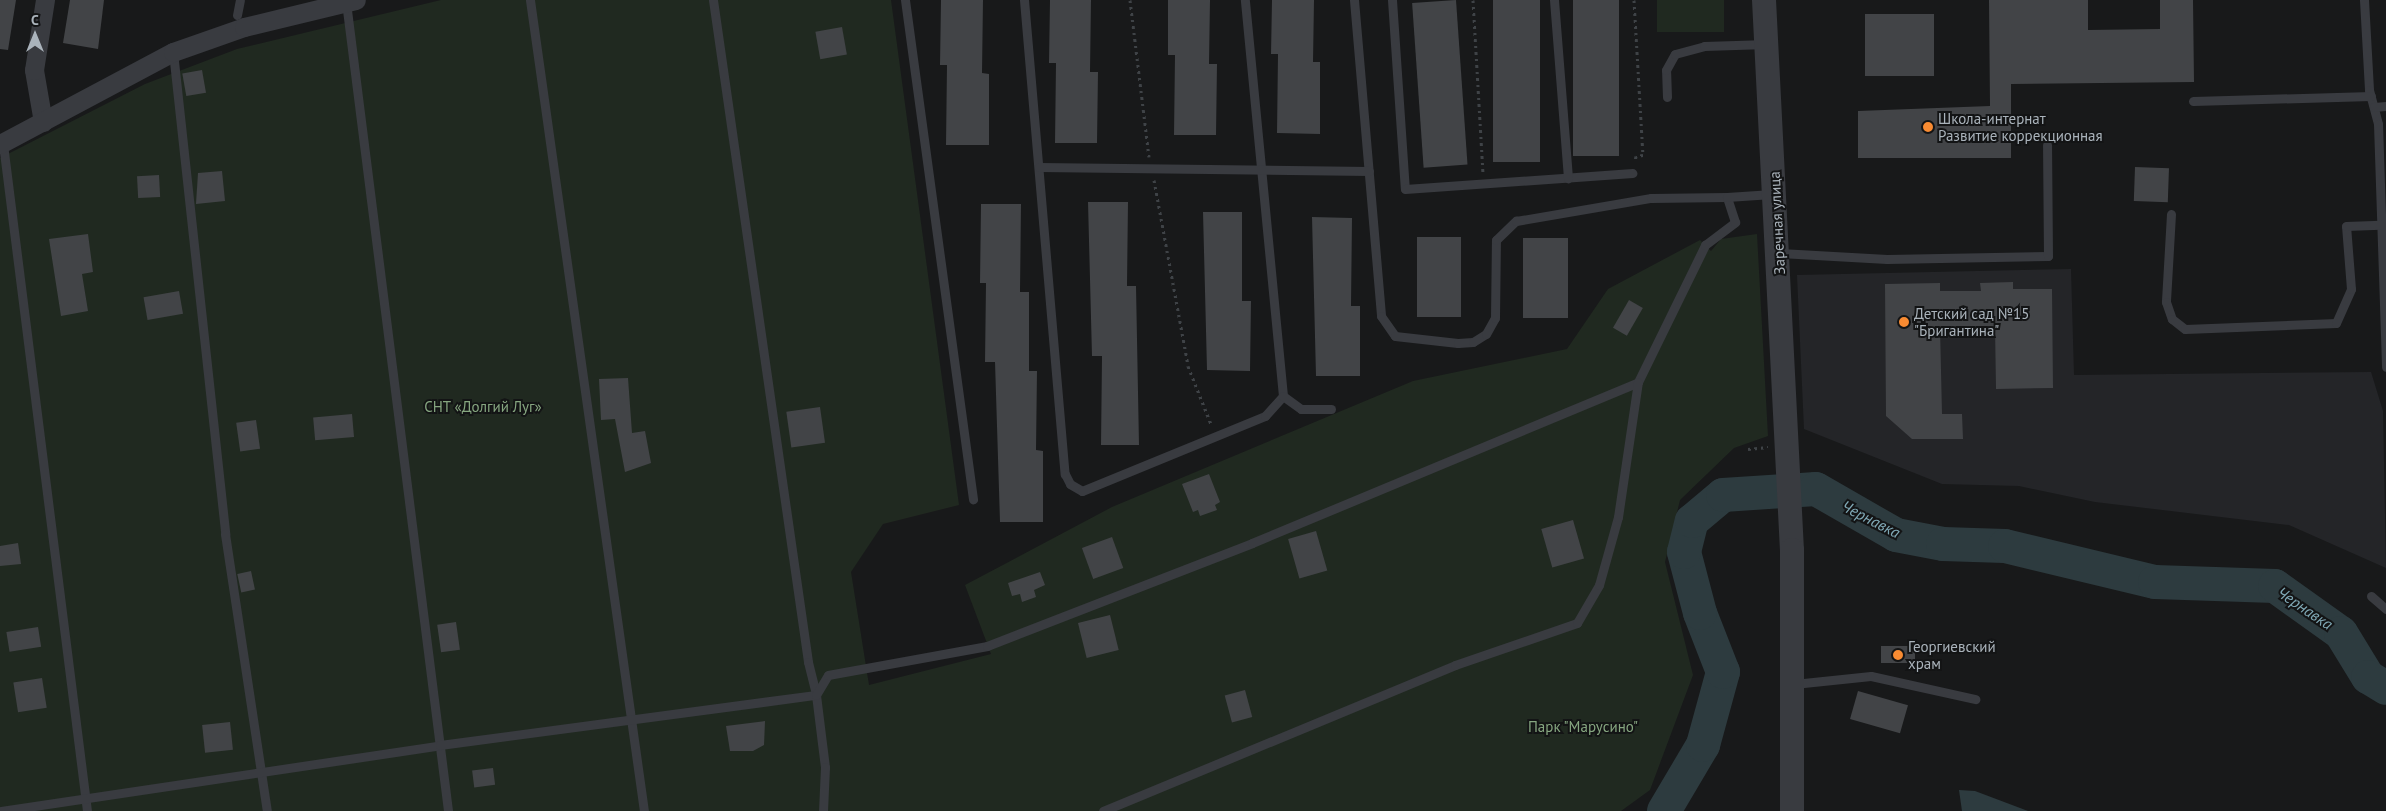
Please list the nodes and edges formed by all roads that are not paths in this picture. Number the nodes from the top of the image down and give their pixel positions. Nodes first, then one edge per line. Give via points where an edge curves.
1 (45, 0) edge
2 (240, 0) edge
3 (530, 0) edge
4 (713, 0) edge
5 (905, 0) edge
6 (1024, 0) edge
7 (1245, 0) edge
8 (1354, 0) edge
9 (1392, 0) edge
10 (1554, 0) edge
11 (1764, 0) edge
12 (2364, 0) edge
13 (350, 1) edge
14 (238, 15) dead end
15 (1767, 44) junction
16 (173, 52) junction
17 (2371, 96) junction
18 (1667, 97) dead end
19 (2193, 101) dead end
20 (2374, 106) junction
21 (2386, 106) edge
22 (43, 122) junction
23 (1, 144) edge
24 (2047, 145) dead end
25 (1039, 167) junction
26 (1260, 170) junction
27 (1369, 171) junction
28 (1632, 173) road end
29 (1568, 178) junction
30 (1776, 193) junction
31 (1727, 197) junction
32 (2170, 214) dead end
33 (2380, 225) junction
34 (1780, 253) junction
35 (2384, 289) edge
36 (2386, 367) edge
37 (1638, 382) junction
38 (1283, 396) junction
39 (1331, 409) dead end
40 (973, 499) dead end
41 (2371, 596) dead end
42 (2386, 609) edge
43 (1794, 684) junction
44 (816, 696) junction
45 (1975, 699) dead end
46 (630, 718) junction
47 (440, 745) junction
48 (262, 773) junction
49 (86, 801) junction
50 (1, 811) edge
51 (87, 811) edge
52 (267, 811) edge
53 (448, 811) edge
54 (644, 811) edge
55 (823, 811) edge
56 (1103, 811) edge
57 (1792, 811) edge

1 - 22 street via 34,70
2 - 14 lane
3 - 46 lane
4 - 44 lane via 808,662
5 - 40 lane
6 - 25 lane
7 - 26 lane
8 - 27 lane
9 - 29 lane via 1405,189
10 - 29 lane
11 - 15 street, Заречная улица
12 - 17 lane
13 - 16 street via 244,27
13 - 47 lane
15 - 18 lane via 1704,46 1675,54 1666,70
15 - 30 street, Заречная улица
16 - 22 street
16 - 48 lane via 224,534
17 - 19 lane
17 - 20 lane
20 - 21 lane
20 - 33 lane
22 - 23 street
23 - 49 lane
24 - 34 lane via 2048,256 1886,259
25 - 26 lane
25 - 38 lane via 1065,474 1070,484 1082,491 1265,416
26 - 27 lane
26 - 38 lane
27 - 31 lane via 1381,316 1395,336 1408,341 1473,342 1486,334 1495,318 1496,240 1516,222 1651,198
28 - 29 lane
30 - 31 lane
30 - 34 street, Заречная улица
31 - 37 lane via 1734,222 1705,245
32 - 33 lane via 2166,302 2172,319 2185,329 2336,323 2351,289 2346,226
33 - 35 lane
34 - 43 street, Заречная улица
35 - 36 lane
37 - 44 lane via 1252,543 988,646 828,675
37 - 56 lane via 1618,517 1599,585 1577,624 1455,665
38 - 39 lane via 1301,409
41 - 42 lane
43 - 45 lane via 1871,676
43 - 57 street, Заречная улица
44 - 46 lane
44 - 55 lane via 826,767
46 - 47 lane
46 - 54 lane
47 - 48 lane
47 - 53 lane
48 - 49 lane
48 - 52 lane
49 - 50 lane
49 - 51 lane

